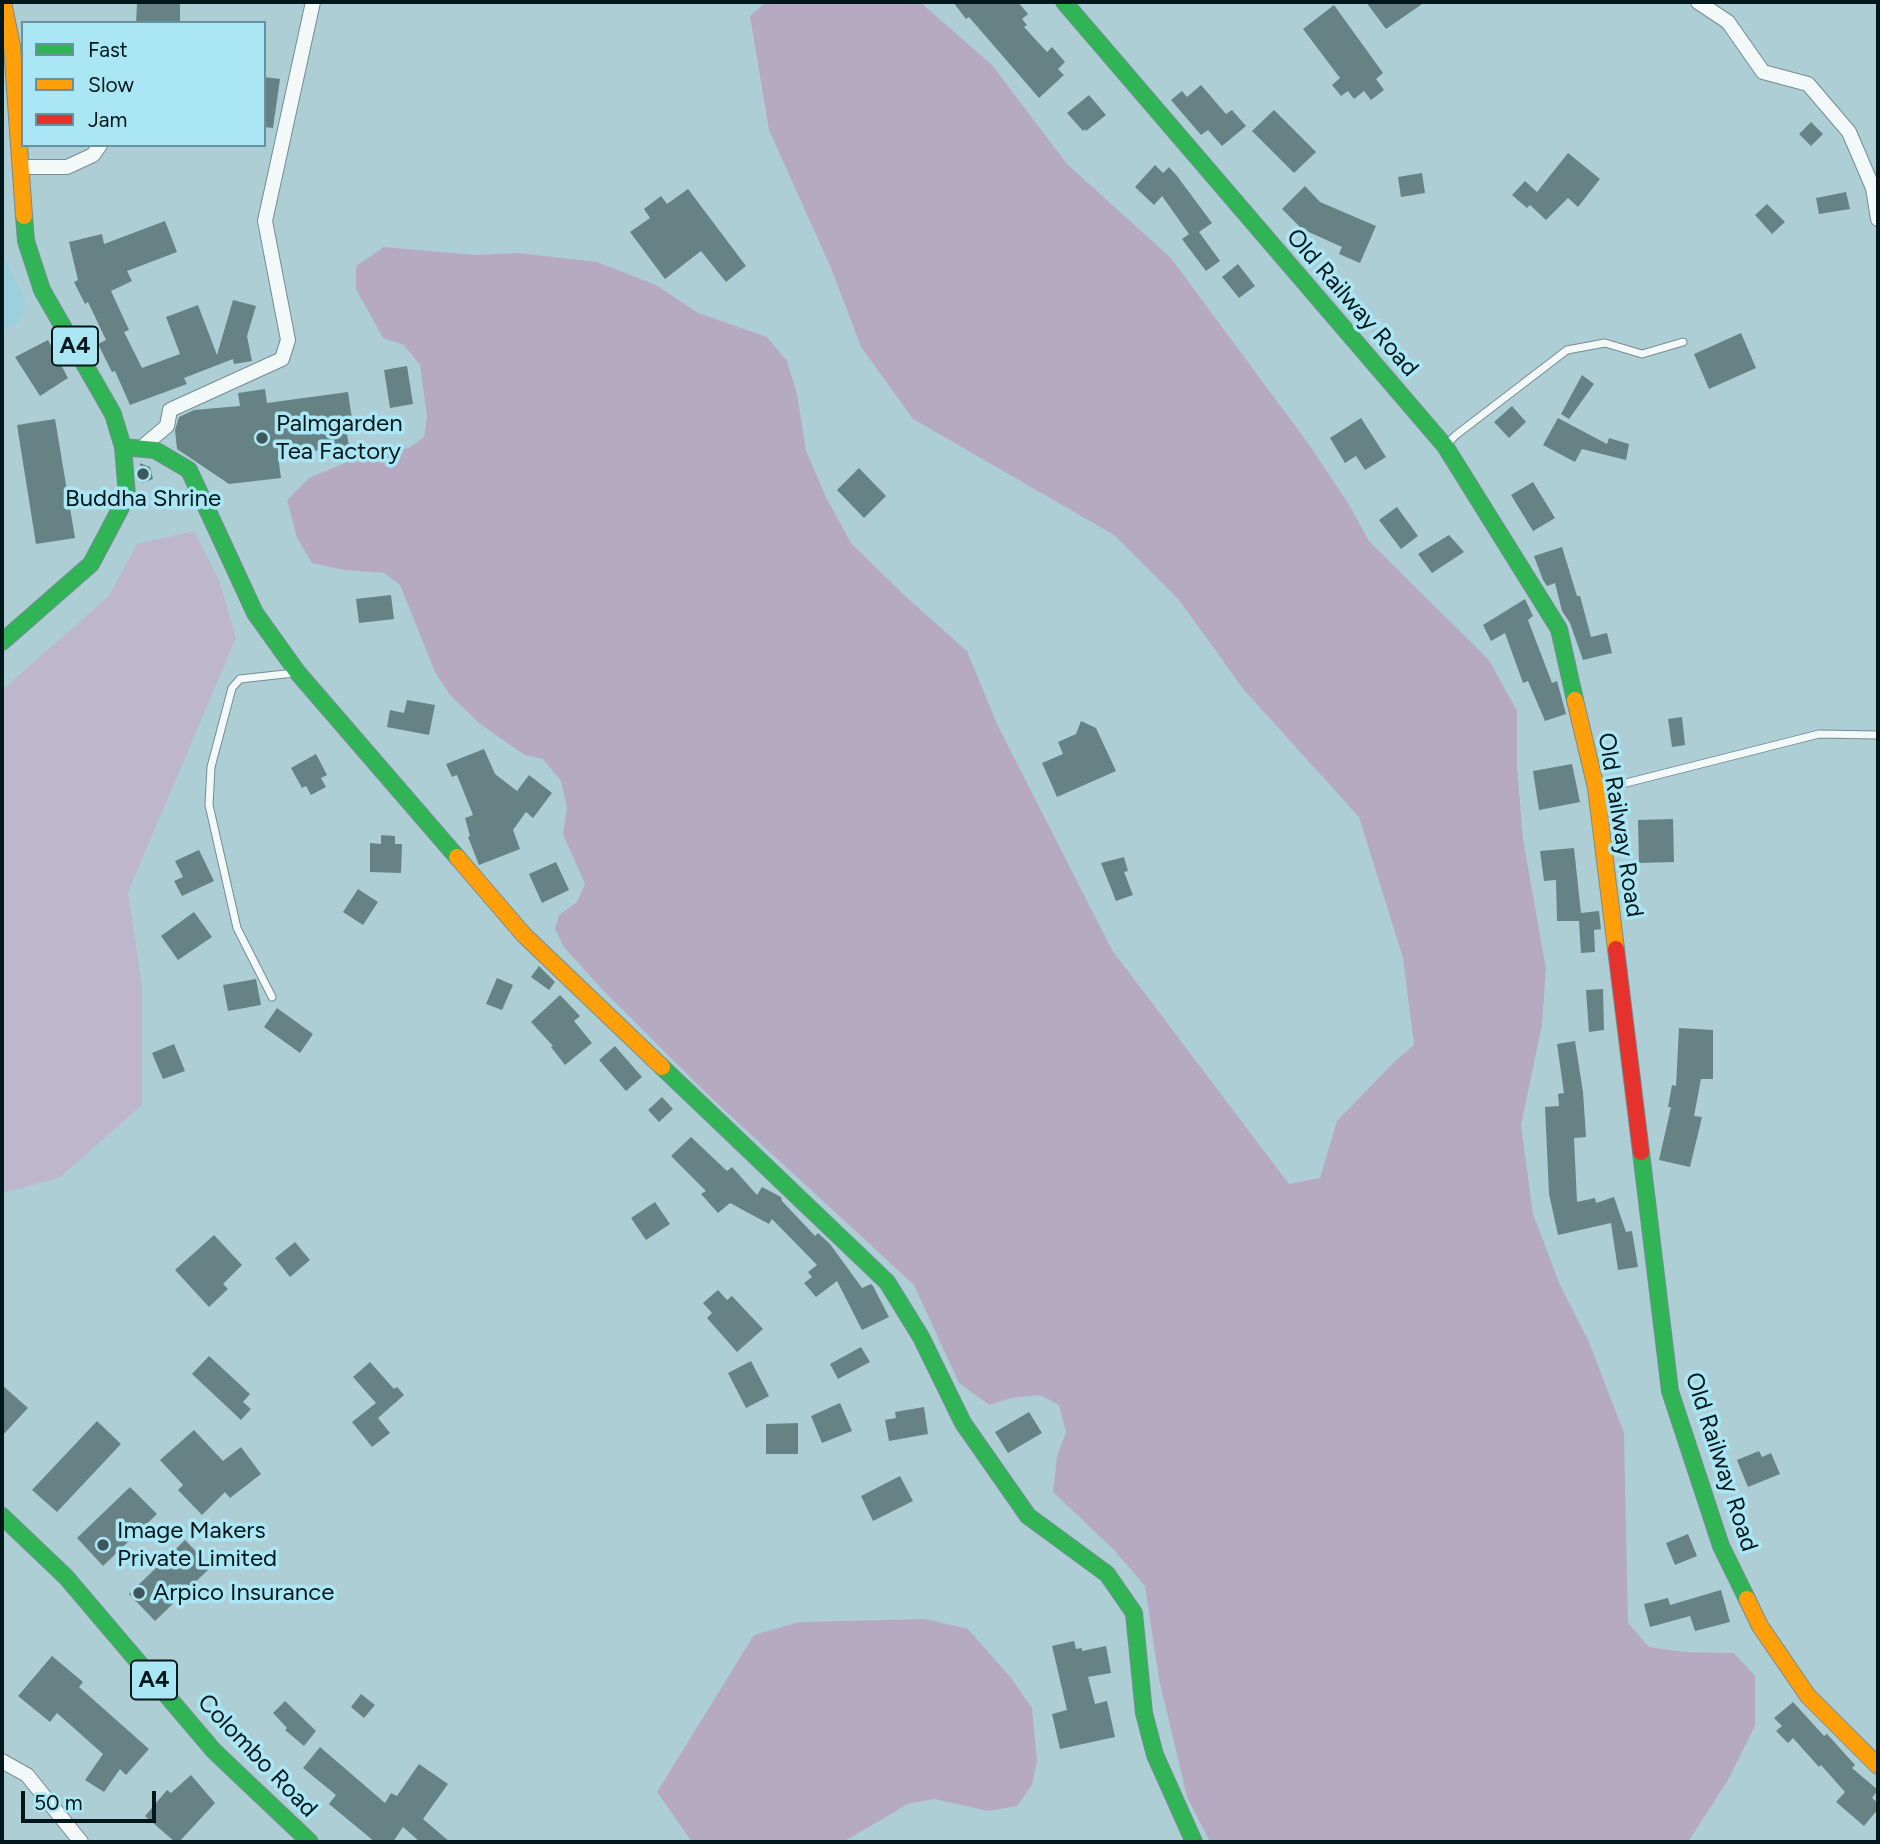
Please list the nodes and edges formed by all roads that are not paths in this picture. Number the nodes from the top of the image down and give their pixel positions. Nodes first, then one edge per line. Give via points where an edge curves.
1 (4, 2) edge
2 (313, 2) edge
3 (1064, 2) edge
4 (1698, 2) edge
5 (99, 147) edge
6 (20, 167) junction
7 (1878, 219) edge
8 (1683, 342) dead end
9 (1445, 446) junction
10 (124, 447) junction
11 (141, 448) junction
12 (2, 642) edge
13 (298, 673) junction
14 (1878, 735) edge
15 (1597, 788) junction
16 (272, 997) dead end
17 (2, 1516) edge
18 (2, 1761) edge
19 (1878, 1766) edge
20 (81, 1842) edge
21 (310, 1842) edge
22 (1194, 1842) edge

1 - 6 main road, A4 via 12,46
2 - 11 street via 265,221 288,340 282,359 170,410 167,426
3 - 9 main road, Old Railway Road
4 - 7 street via 1728,22 1763,72 1808,84 1849,132 1873,188
5 - 6 street via 93,155 67,167
6 - 10 main road, A4 via 26,241 42,290 113,414
8 - 9 lane via 1642,354 1605,343 1567,350
9 - 15 main road, Old Railway Road via 1559,629
10 - 11 main road
10 - 12 main road, A4 via 127,496 90,564
11 - 13 main road via 155,450 189,470 255,613
13 - 16 lane via 240,680 232,688 211,767 209,805 237,928
13 - 22 main road via 524,935 887,1282 922,1336 963,1423 1028,1516 1107,1574 1134,1614 1144,1713 1155,1755
14 - 15 lane via 1819,734
15 - 19 main road, Old Railway Road via 1670,1391 1721,1546 1760,1626 1808,1696
17 - 21 main road, Colombo Road / A4 via 66,1577 214,1751
18 - 20 street via 27,1774

